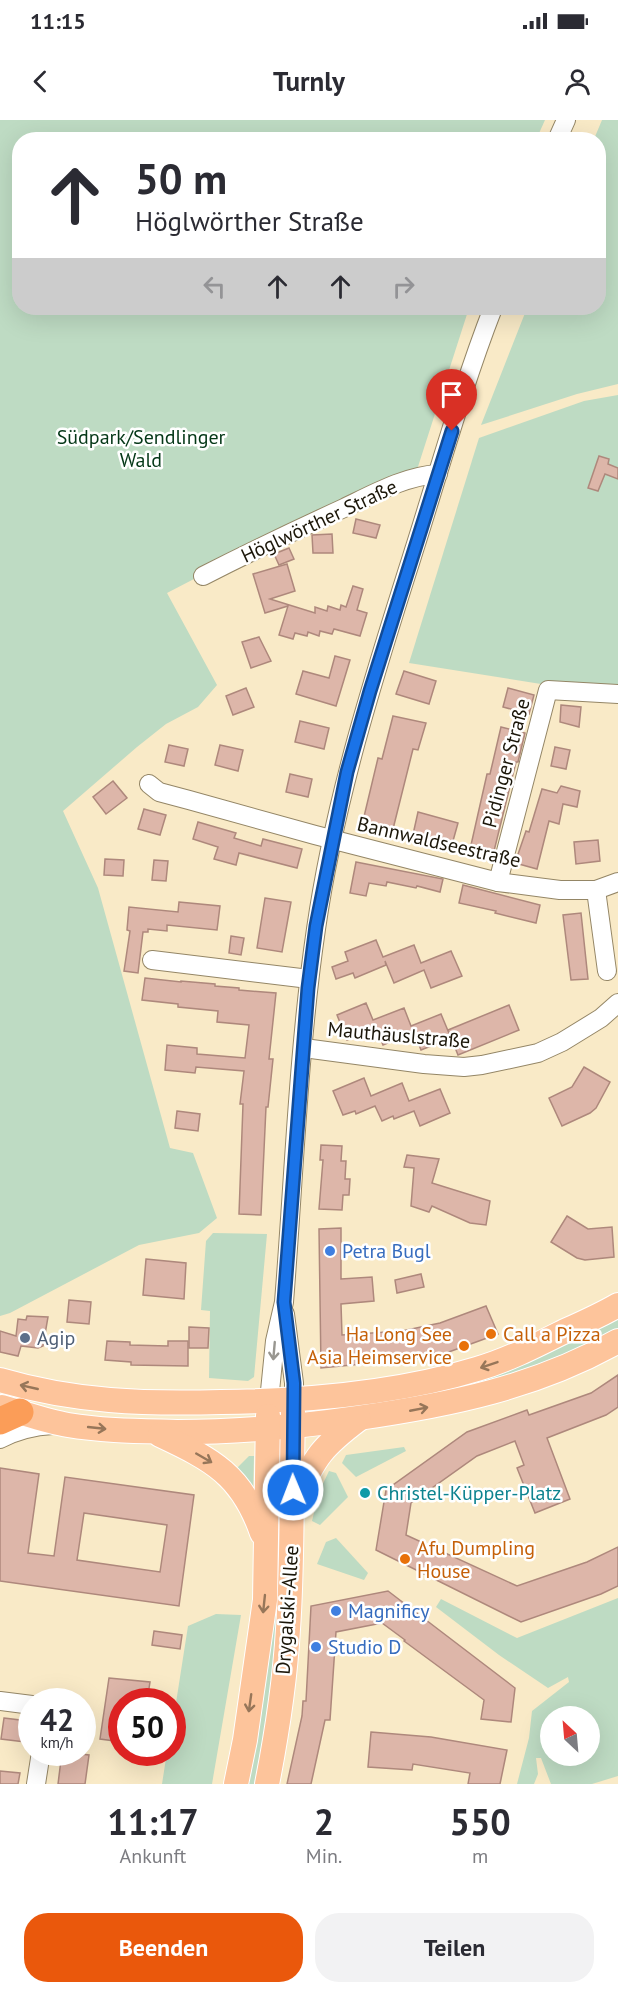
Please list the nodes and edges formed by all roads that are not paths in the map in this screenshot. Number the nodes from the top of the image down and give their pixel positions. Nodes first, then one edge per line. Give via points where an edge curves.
1 (491, 315) edge
2 (438, 474) junction
3 (203, 576) dead end
4 (618, 694) edge
5 (149, 784) dead end
6 (332, 839) junction
7 (498, 882) junction
8 (618, 882) edge
9 (596, 890) junction
10 (152, 960) dead end
11 (607, 971) dead end
12 (309, 979) junction
13 (618, 1003) edge
14 (304, 1048) junction
15 (284, 1302) junction
16 (618, 1305) edge
17 (618, 1341) edge
18 (536, 1346) junction
19 (547, 1375) junction
20 (0, 1380) edge
21 (294, 1399) junction
22 (269, 1401) junction
23 (7, 1413) edge
24 (361, 1418) junction
25 (68, 1425) junction
26 (293, 1427) junction
27 (267, 1430) junction
28 (152, 1431) junction
29 (0, 1438) edge
30 (293, 1506) junction
31 (267, 1546) junction
32 (0, 1701) edge
33 (18, 1703) edge
34 (39, 1766) edge
35 (36, 1784) edge
36 (236, 1784) edge
37 (267, 1784) edge

1 - 2 street, Höglwörther Straße
2 - 3 street, Höglwörther Straße via 423,475 380,491
2 - 6 street, Höglwörther Straße via 370,691
4 - 7 street, Pidinger Straße via 548,690
5 - 6 street, Bannwaldseestraße via 159,792
6 - 7 street, Bannwaldseestraße
6 - 12 street, Höglwörther Straße
7 - 9 street, Bannwaldseestraße
8 - 9 street, Bannwaldseestraße
9 - 11 street
10 - 12 street
12 - 14 street, Höglwörther Straße
13 - 14 street, Mauthäuslstraße via 601,1018 538,1053 482,1065 424,1064
14 - 15 street, Höglwörther Straße
15 - 21 street, Höglwörther Straße
15 -> 22 street, Höglwörther Straße via 274,1341
16 - 18 main road
17 - 19 main road
18 - 19 main road via 537,1364
18 -> 21 main road via 478,1369 428,1382
24 -> 19 main road via 453,1402
22 -> 20 main road via 156,1404 100,1400
21 - 22 main road
21 - 26 main road, Drygalski-Allee
22 - 27 main road, Höglwörther Straße
23 - 25 main road
24 - 26 main road
24 - 30 main road via 318,1455
25 -> 28 main road
25 - 29 street via 39,1426
26 - 27 main road
26 - 30 main road, Drygalski-Allee
27 - 28 main road
27 - 31 main road, Drygalski-Allee
28 -> 31 main road via 204,1457 230,1476 257,1516
30 - 37 main road, Drygalski-Allee via 288,1632
31 -> 36 main road, Drygalski-Allee via 265,1600
32 - 33 street
34 - 35 street

